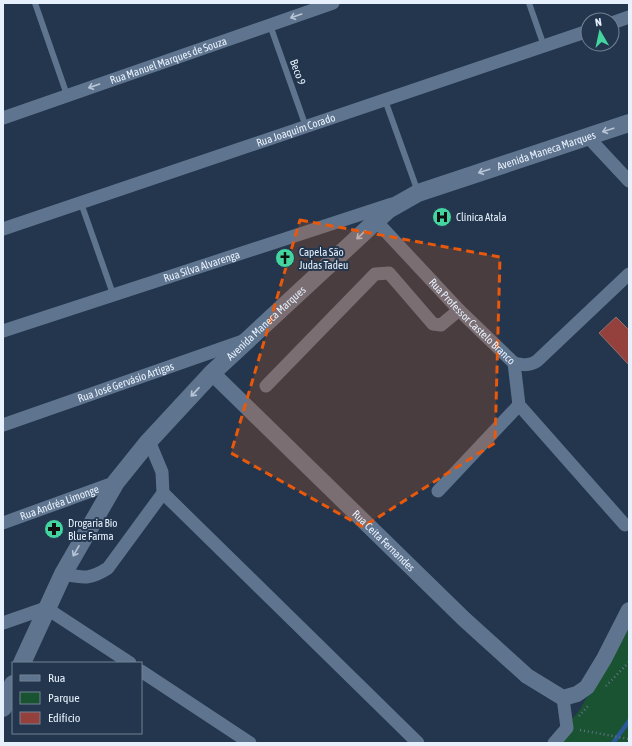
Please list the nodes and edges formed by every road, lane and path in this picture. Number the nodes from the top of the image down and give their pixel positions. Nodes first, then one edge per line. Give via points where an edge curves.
1 (36, 3) edge
2 (333, 3) edge
3 (529, 3) edge
4 (270, 25) junction
5 (580, 34) edge
6 (544, 46) junction
7 (67, 95) junction
8 (385, 100) junction
9 (3, 118) edge
10 (629, 123) edge
11 (306, 127) junction
12 (587, 136) junction
13 (629, 181) edge
14 (418, 193) junction
15 (401, 201) junction
16 (80, 203) junction
17 (376, 221) junction
18 (3, 229) edge
19 (629, 274) edge
20 (113, 294) junction
21 (459, 310) junction
22 (3, 331) edge
23 (248, 339) junction
24 (514, 363) junction
25 (212, 373) junction
26 (266, 386) dead end
27 (519, 405) junction
28 (3, 425) edge
29 (149, 441) junction
30 (116, 482) junction
31 (438, 491) dead end
32 (163, 493) junction
33 (3, 522) edge
34 (625, 525) dead end
35 (63, 574) junction
36 (46, 608) junction
37 (629, 610) edge
38 (3, 622) edge
39 (22, 662) edge
40 (128, 662) edge
41 (142, 672) edge
42 (12, 686) edge
43 (563, 698) junction
44 (3, 708) edge
45 (568, 728) junction
46 (629, 739) edge
47 (250, 743) edge
48 (418, 743) edge
49 (554, 743) edge

1 - 7 lane
2 -> 4 street, Rua Manuel Marques de Souza
3 - 6 lane
4 -> 7 street, Rua Manuel Marques de Souza
4 - 11 lane, Beco 9
5 - 6 street, Rua Joaquim Corado
6 - 8 street, Rua Joaquim Corado
7 - 9 street, Rua Manuel Marques de Souza
8 - 11 street, Rua Joaquim Corado
8 - 14 lane
10 -> 12 main road, Avenida Maneca Marques
11 - 16 street, Rua Joaquim Corado
12 - 13 street
12 -> 14 main road, Avenida Maneca Marques
14 - 15 main road, Avenida Maneca Marques
15 - 17 main road, Avenida Maneca Marques
15 - 20 street, Rua Silva Alvarenga
16 - 18 street, Rua Joaquim Corado
16 - 20 lane
17 - 21 street, Rua Professor Castelo Branco
17 -> 23 main road, Avenida Maneca Marques
19 - 24 street, Rua Professor Castelo Branco via 537,361 530,365
20 - 22 street, Rua Silva Alvarenga
21 - 24 street, Rua Professor Castelo Branco
21 - 26 street via 441,325 433,324 389,273 376,274
23 - 25 main road, Avenida Maneca Marques
23 - 28 street, Rua José Gervásio Artigas
24 - 27 street
25 -> 29 main road, Avenida Maneca Marques
25 - 43 street, Rua Ceita Fernandes via 464,619 527,676
27 - 31 street
27 - 34 street
29 - 30 main road, Avenida Maneca Marques
29 - 32 street via 162,472
30 - 33 street, Rua Andréa Limonge
30 -> 35 main road, Avenida Maneca Marques
32 - 35 street via 108,568 98,575 84,579
32 - 48 street
35 - 36 main road, Avenida Maneca Marques
36 - 38 street
36 - 39 main road, Avenida Maneca Marques
36 - 40 street
37 - 43 street via 587,687 577,694
41 - 47 street
42 - 44 main road
43 - 45 street
45 - 46 path
45 - 49 street

